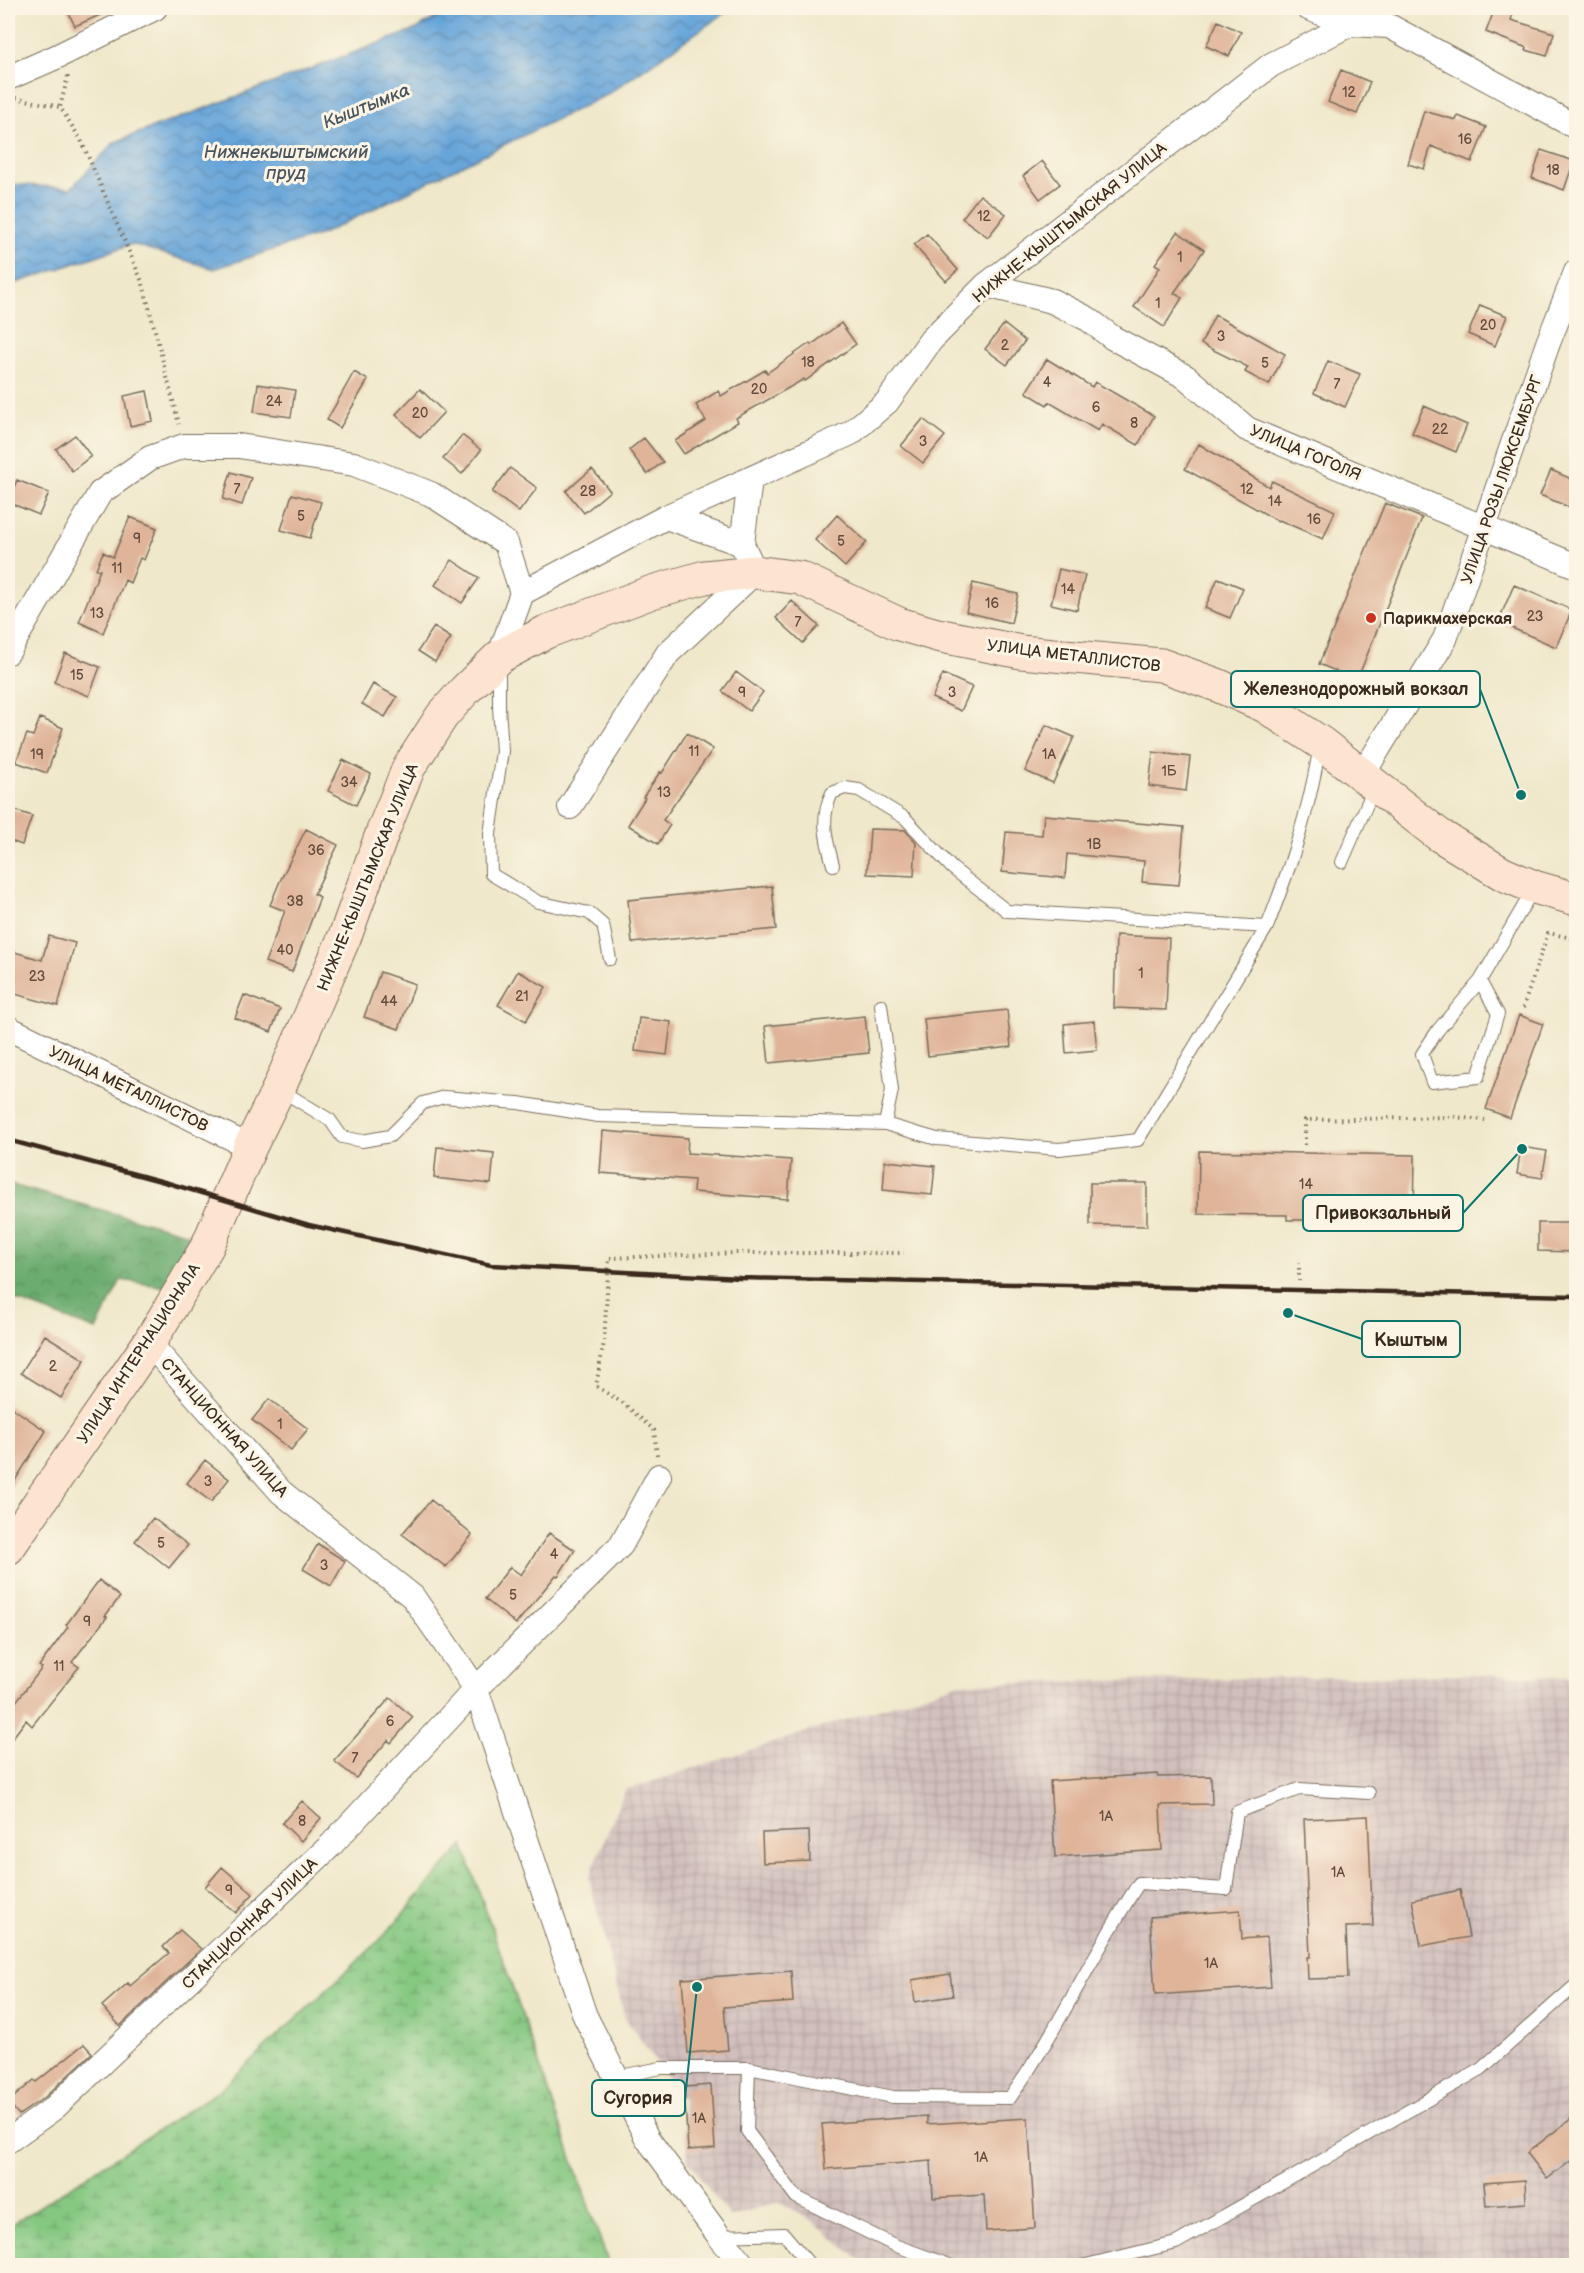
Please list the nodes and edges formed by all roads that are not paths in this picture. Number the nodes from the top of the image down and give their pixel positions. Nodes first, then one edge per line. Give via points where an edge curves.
1 (155, 8) edge
2 (1308, 8) edge
3 (1381, 8) edge
4 (1349, 24) junction
5 (8, 78) edge
6 (1576, 127) edge
7 (1576, 272) edge
8 (986, 285) junction
9 (750, 480) junction
10 (666, 517) junction
11 (1483, 527) junction
12 (749, 558) junction
13 (1576, 567) edge
14 (522, 593) junction
15 (8, 652) edge
16 (499, 657) junction
17 (1321, 742) junction
18 (1370, 779) junction
19 (570, 807) dead end
20 (1342, 862) dead end
21 (833, 865) dead end
22 (1534, 887) junction
23 (1576, 899) edge
24 (1267, 927) junction
25 (610, 959) dead end
26 (1480, 981) junction
27 (881, 1005) dead end
28 (8, 1028) edge
29 (279, 1088) junction
30 (885, 1124) junction
31 (250, 1147) junction
32 (149, 1343) junction
33 (659, 1476) road end
34 (8, 1548) edge
35 (476, 1689) junction
36 (1369, 1793) dead end
37 (1576, 1985) edge
38 (749, 2068) junction
39 (616, 2077) junction
40 (8, 2141) edge
41 (719, 2236) junction
42 (744, 2265) edge
43 (811, 2265) edge
44 (952, 2265) edge
45 (1082, 2265) edge

1 - 5 street
2 - 4 street
3 - 4 street, НИЖНЕ-КЫШТЫМСКАЯ УЛИЦА
4 - 6 street via 1389,26
4 - 8 street, НИЖНЕ-КЫШТЫМСКАЯ УЛИЦА via 1270,65
7 - 11 street, УЛИЦА РОЗЫ ЛЮКСЕМБУРГ
8 - 9 street, НИЖНЕ-КЫШТЫМСКАЯ УЛИЦА via 931,340 887,402 851,433
8 - 11 street, УЛИЦА ГОГОЛЯ via 1052,301 1088,319 1113,338 1186,377 1247,429
9 - 10 street, НИЖНЕ-КЫШТЫМСКАЯ УЛИЦА
9 - 12 street
10 - 12 street
10 - 14 street, НИЖНЕ-КЫШТЫМСКАЯ УЛИЦА
11 - 13 street, УЛИЦА ГОГОЛЯ
11 - 18 street, УЛИЦА РОЗЫ ЛЮКСЕМБУРГ via 1445,639
12 - 16 main road, УЛИЦА МЕТАЛЛИСТОВ via 546,632
12 - 17 main road, УЛИЦА МЕТАЛЛИСТОВ via 899,624 937,635 1021,652 1149,663 1175,669 1265,706
12 - 19 street via 668,653
14 - 15 street via 506,543 431,494 354,464 239,446 184,446 150,458 100,493
14 - 16 street, НИЖНЕ-КЫШТЫМСКАЯ УЛИЦА
16 - 25 lane via 502,751 490,834 491,874 538,902 589,913 603,925
16 - 29 main road, НИЖНЕ-КЫШТЫМСКАЯ УЛИЦА via 442,717 409,767 346,931
17 - 18 main road, УЛИЦА МЕТАЛЛИСТОВ
17 - 24 lane via 1296,850
18 - 20 lane
18 - 22 main road, УЛИЦА МЕТАЛЛИСТОВ via 1439,835 1503,874
21 - 24 lane via 825,836 826,806 832,793 845,788 859,790 905,818 952,868 1007,911
22 - 23 main road, УЛИЦА МЕТАЛЛИСТОВ
22 - 26 lane
24 - 30 lane via 1138,1140 1059,1149 937,1139
26 - 26 lane via 1422,1054 1432,1082 1478,1077 1498,1014
27 - 30 lane via 892,1090
28 - 31 street, УЛИЦА МЕТАЛЛИСТОВ
29 - 30 lane via 330,1120 342,1137 362,1141 390,1136 423,1103 444,1097 518,1103 598,1116
29 - 31 main road, НИЖНЕ-КЫШТЫМСКАЯ УЛИЦА
31 - 32 main road, УЛИЦА ИНТЕРНАЦИОНАЛА via 207,1247
32 - 34 main road, УЛИЦА ИНТЕРНАЦИОНАЛА
32 - 35 street, СТАНЦИОННАЯ УЛИЦА via 281,1492 413,1597
33 - 35 street, СТАНЦИОННАЯ УЛИЦА via 621,1545
35 - 39 street, СТАНЦИОННАЯ УЛИЦА via 585,2016
35 - 40 street, СТАНЦИОННАЯ УЛИЦА via 322,1853 54,2108
36 - 38 lane via 1299,1789 1237,1812 1226,1889 1139,1883 1038,2058 1010,2098 893,2097
37 - 45 lane via 1481,2069 1337,2152 1176,2243
38 - 39 lane via 661,2068
38 - 44 lane via 747,2131 796,2197 894,2245
39 - 41 street, СТАНЦИОННАЯ УЛИЦА via 647,2138
41 - 42 street, СТАНЦИОННАЯ УЛИЦА
41 - 43 lane via 784,2234

